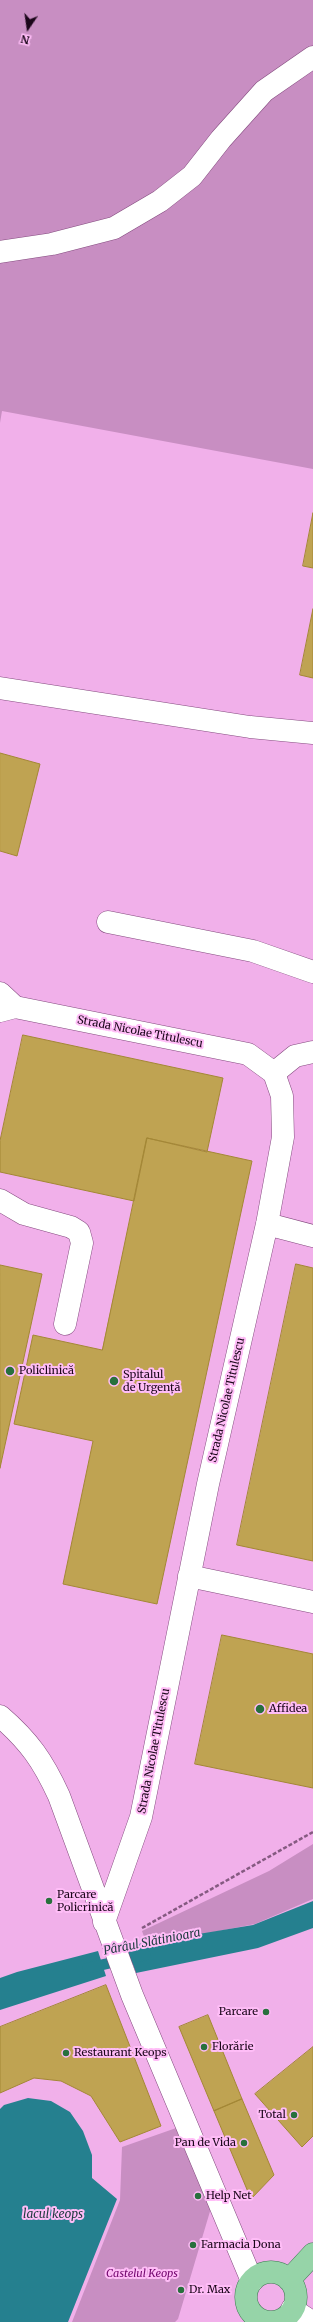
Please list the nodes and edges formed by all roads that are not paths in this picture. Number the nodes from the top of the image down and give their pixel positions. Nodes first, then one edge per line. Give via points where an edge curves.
1 (313, 57) edge
2 (0, 252) edge
3 (0, 688) edge
4 (313, 733) edge
5 (108, 922) dead end
6 (313, 972) edge
7 (5, 1004) edge
8 (313, 1052) edge
9 (274, 1073) junction
10 (0, 1200) edge
11 (267, 1224) junction
12 (313, 1236) edge
13 (65, 1324) dead end
14 (189, 1576) junction
15 (313, 1602) edge
16 (0, 1716) edge
17 (104, 1922) junction
18 (313, 2254) edge
19 (289, 2280) junction
20 (252, 2281) junction
21 (292, 2309) junction
22 (254, 2319) edge
23 (312, 2322) edge

1 - 2 street via 264,91 192,176 160,201 114,228 52,244
3 - 4 street via 250,727
5 - 6 street via 253,951
7 - 9 street, Strada Nicolae Titulescu via 248,1054
8 - 9 street via 294,1056
9 - 11 street, Strada Nicolae Titulescu via 282,1096 283,1137
10 - 13 street via 24,1214 71,1227 79,1232 82,1243
11 - 12 street
11 - 14 street, Strada Nicolae Titulescu
14 - 15 street
14 - 17 street, Strada Nicolae Titulescu via 141,1816
16 - 17 street via 22,1734 46,1767 59,1796
17 - 20 street
18 - 19 main road
19 - 20 main road via 270,2272 257,2276
19 - 21 main road via 296,2294
20 - 22 main road via 248,2287 247,2304
21 - 22 main road via 283,2319 276,2321
21 - 23 street

